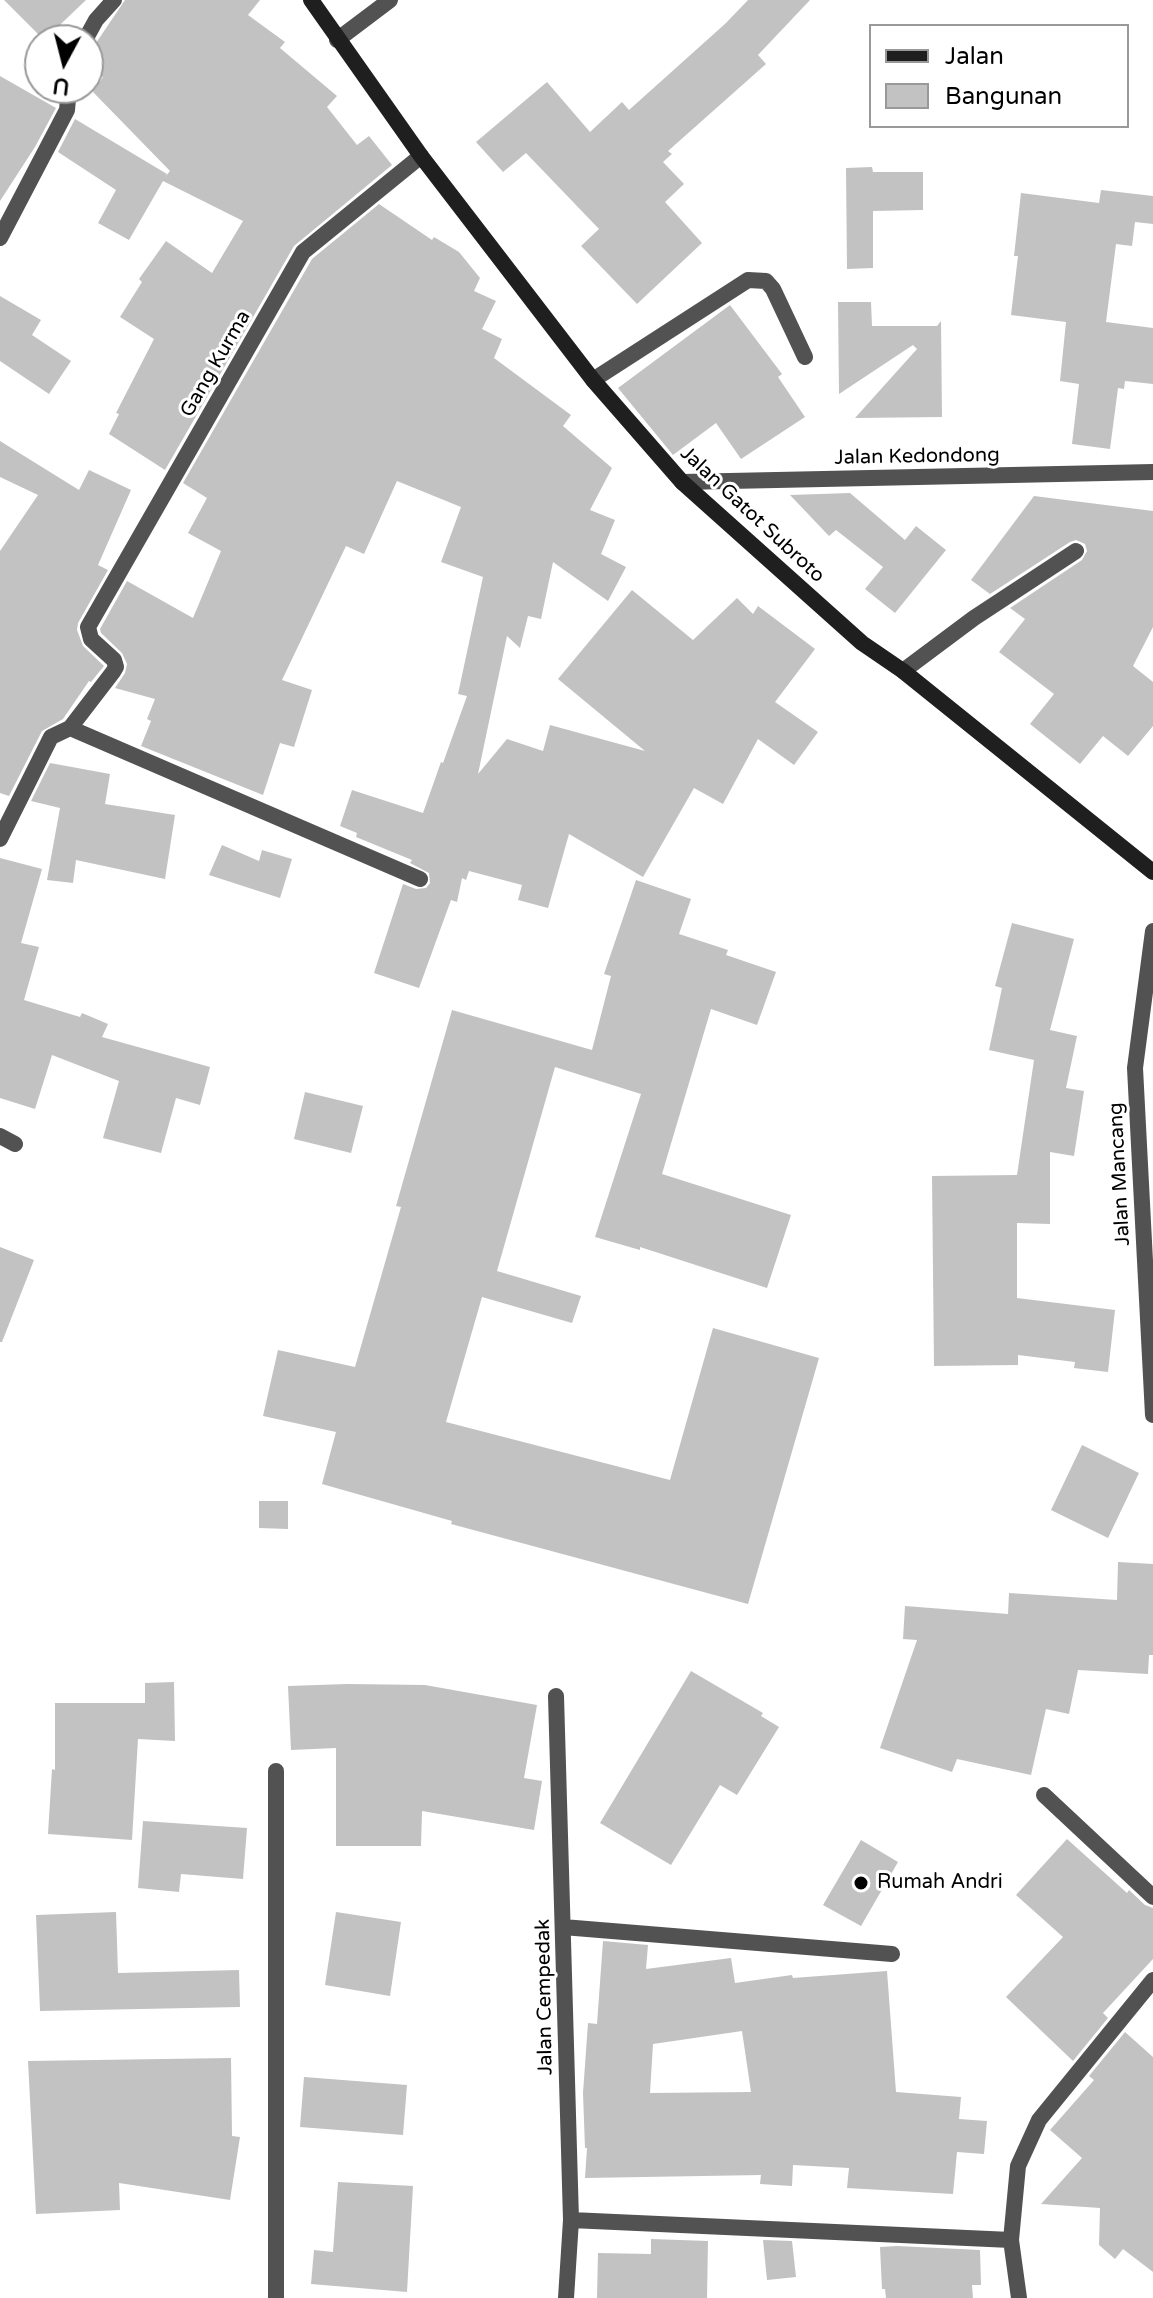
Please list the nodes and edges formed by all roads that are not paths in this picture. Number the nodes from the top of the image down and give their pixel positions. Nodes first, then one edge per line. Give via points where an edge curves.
1 (114, 0) edge
2 (311, 0) edge
3 (390, 0) edge
4 (94, 24) edge
5 (337, 40) junction
6 (68, 104) edge
7 (421, 156) junction
8 (0, 238) edge
9 (805, 357) dead end
10 (593, 380) junction
11 (1153, 472) edge
12 (682, 482) junction
13 (1076, 551) dead end
14 (903, 671) junction
15 (70, 728) junction
16 (0, 839) edge
17 (1153, 872) edge
18 (420, 879) dead end
19 (1153, 931) edge
20 (1153, 1415) edge
21 (556, 1696) dead end
22 (276, 1771) dead end
23 (1044, 1795) dead end
24 (1153, 1897) edge
25 (563, 1927) junction
26 (892, 1954) dead end
27 (1153, 1980) edge
28 (571, 2220) junction
29 (1011, 2240) junction
30 (276, 2298) edge
31 (566, 2298) edge
32 (1019, 2298) edge

1 - 4 street
2 - 5 main road, Jalan Gatot Subroto
3 - 5 street
5 - 7 main road, Jalan Gatot Subroto
6 - 8 street
7 - 10 main road, Jalan Gatot Subroto
7 - 15 street, Gang Kurma via 303,252 88,627 91,639 116,667
9 - 10 street via 773,289 766,281 748,280
10 - 12 main road, Jalan Gatot Subroto
11 - 12 street, Jalan Kedondong
12 - 14 main road, Jalan Gatot Subroto via 862,643
13 - 14 street
14 - 17 main road, Jalan Gatot Subroto
15 - 16 street via 51,737
15 - 18 street
19 - 20 street, Jalan Mancang via 1135,1068
21 - 25 street, Jalan Cempedak
22 - 30 street
23 - 24 street
25 - 26 street
25 - 28 street, Jalan Cempedak
27 - 29 street via 1039,2120 1018,2166
28 - 29 street
28 - 31 street, Jalan Cempedak
29 - 32 street

